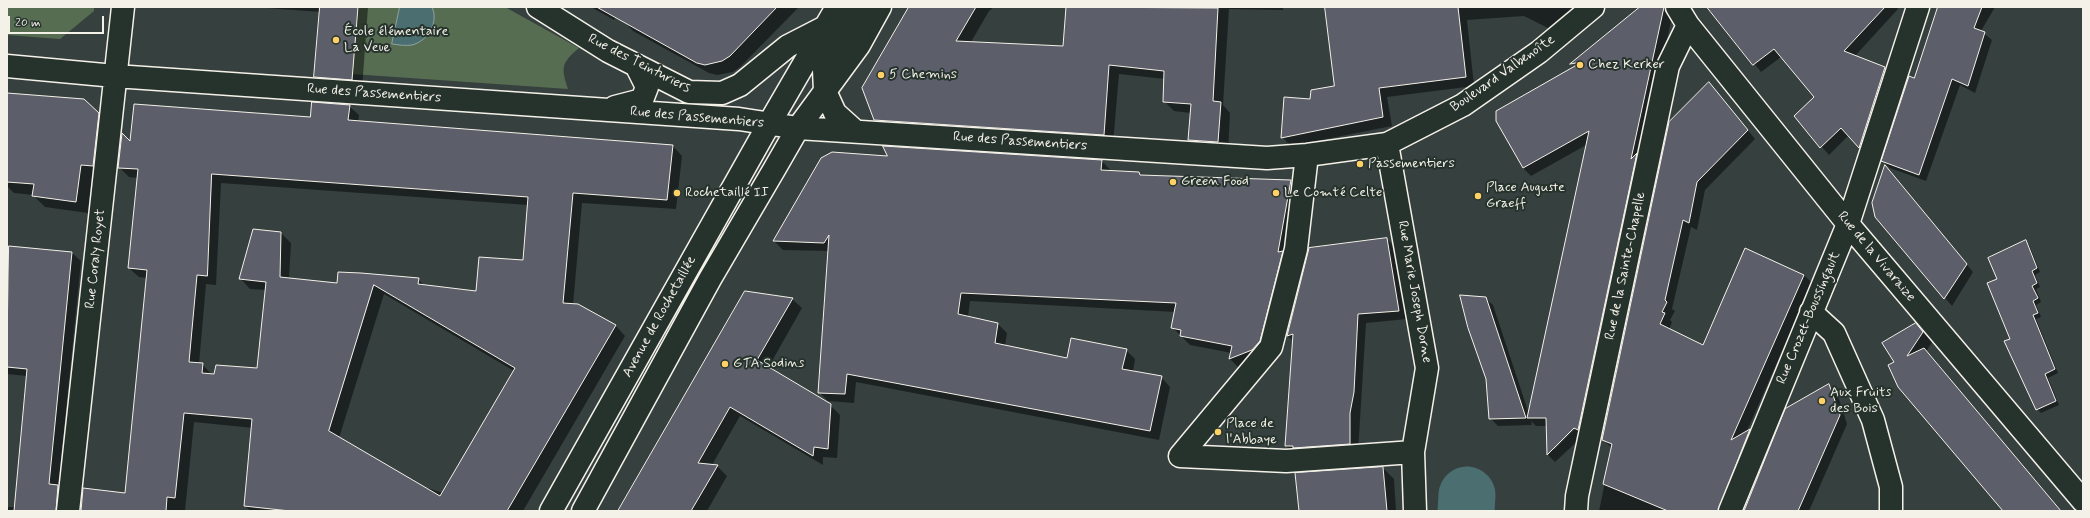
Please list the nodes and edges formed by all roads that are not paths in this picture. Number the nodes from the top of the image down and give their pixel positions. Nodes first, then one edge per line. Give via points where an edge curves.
1 (123, 7) edge
2 (538, 7) edge
3 (837, 7) edge
4 (861, 7) edge
5 (880, 7) edge
6 (1593, 7) edge
7 (1918, 7) edge
8 (1683, 16) edge
9 (825, 27) junction
10 (636, 65) junction
11 (7, 66) edge
12 (115, 76) junction
13 (825, 91) junction
14 (603, 110) junction
15 (768, 124) junction
16 (798, 128) junction
17 (855, 131) junction
18 (1387, 144) junction
19 (1307, 155) junction
20 (1848, 224) junction
21 (1811, 312) junction
22 (1413, 452) junction
23 (2083, 501) edge
24 (68, 511) edge
25 (551, 511) edge
26 (583, 511) edge
27 (1415, 511) edge
28 (1576, 511) edge
29 (1730, 511) edge
30 (1891, 511) edge

1 - 12 street, Rue Coraly Royet
2 - 10 street, Rue des Teinturiers via 608,52
3 - 9 street, Avenue de Rochetaillée
4 - 13 street via 824,70
5 - 13 street, Avenue de Rochetaillée via 859,45
6 - 18 street, Boulevard Valbenoîte via 1539,52 1463,105
7 - 20 street, Rue Crozet-Boussingault
8 - 20 street, Rue de la Vivaraize
8 - 28 street, Rue de la Sainte-Chapelle via 1668,66 1577,496
9 - 10 street, Rue des Teinturiers via 788,46 740,85 722,93 689,92
9 - 15 street, Avenue de Rochetaillée
10 - 14 street via 648,87 642,100
11 - 12 street, Rue des Passementiers
12 - 14 street, Rue des Passementiers
12 - 24 street, Rue Coraly Royet
13 - 16 street, Avenue de Rochetaillée
13 - 17 street via 835,113
14 - 15 street, Rue des Passementiers
15 - 16 street, Rue des Passementiers
15 - 25 street, Avenue de Rochetaillée
16 - 17 street, Rue des Passementiers
16 - 26 street, Avenue de Rochetaillée via 710,279
17 - 19 street, Rue des Passementiers via 1267,158
18 - 19 street, Rue des Passementiers
18 - 22 street, Rue Marie Joseph Dorne via 1427,368
19 - 22 street via 1296,249 1271,347 1180,456 1286,461
20 - 21 street, Rue Crozet-Boussingault
20 - 23 street, Rue de la Vivaraize
21 - 29 street, Rue Crozet-Boussingault
21 - 30 street via 1834,333 1873,420 1891,488
22 - 27 street, Rue Marie Joseph Dorne

